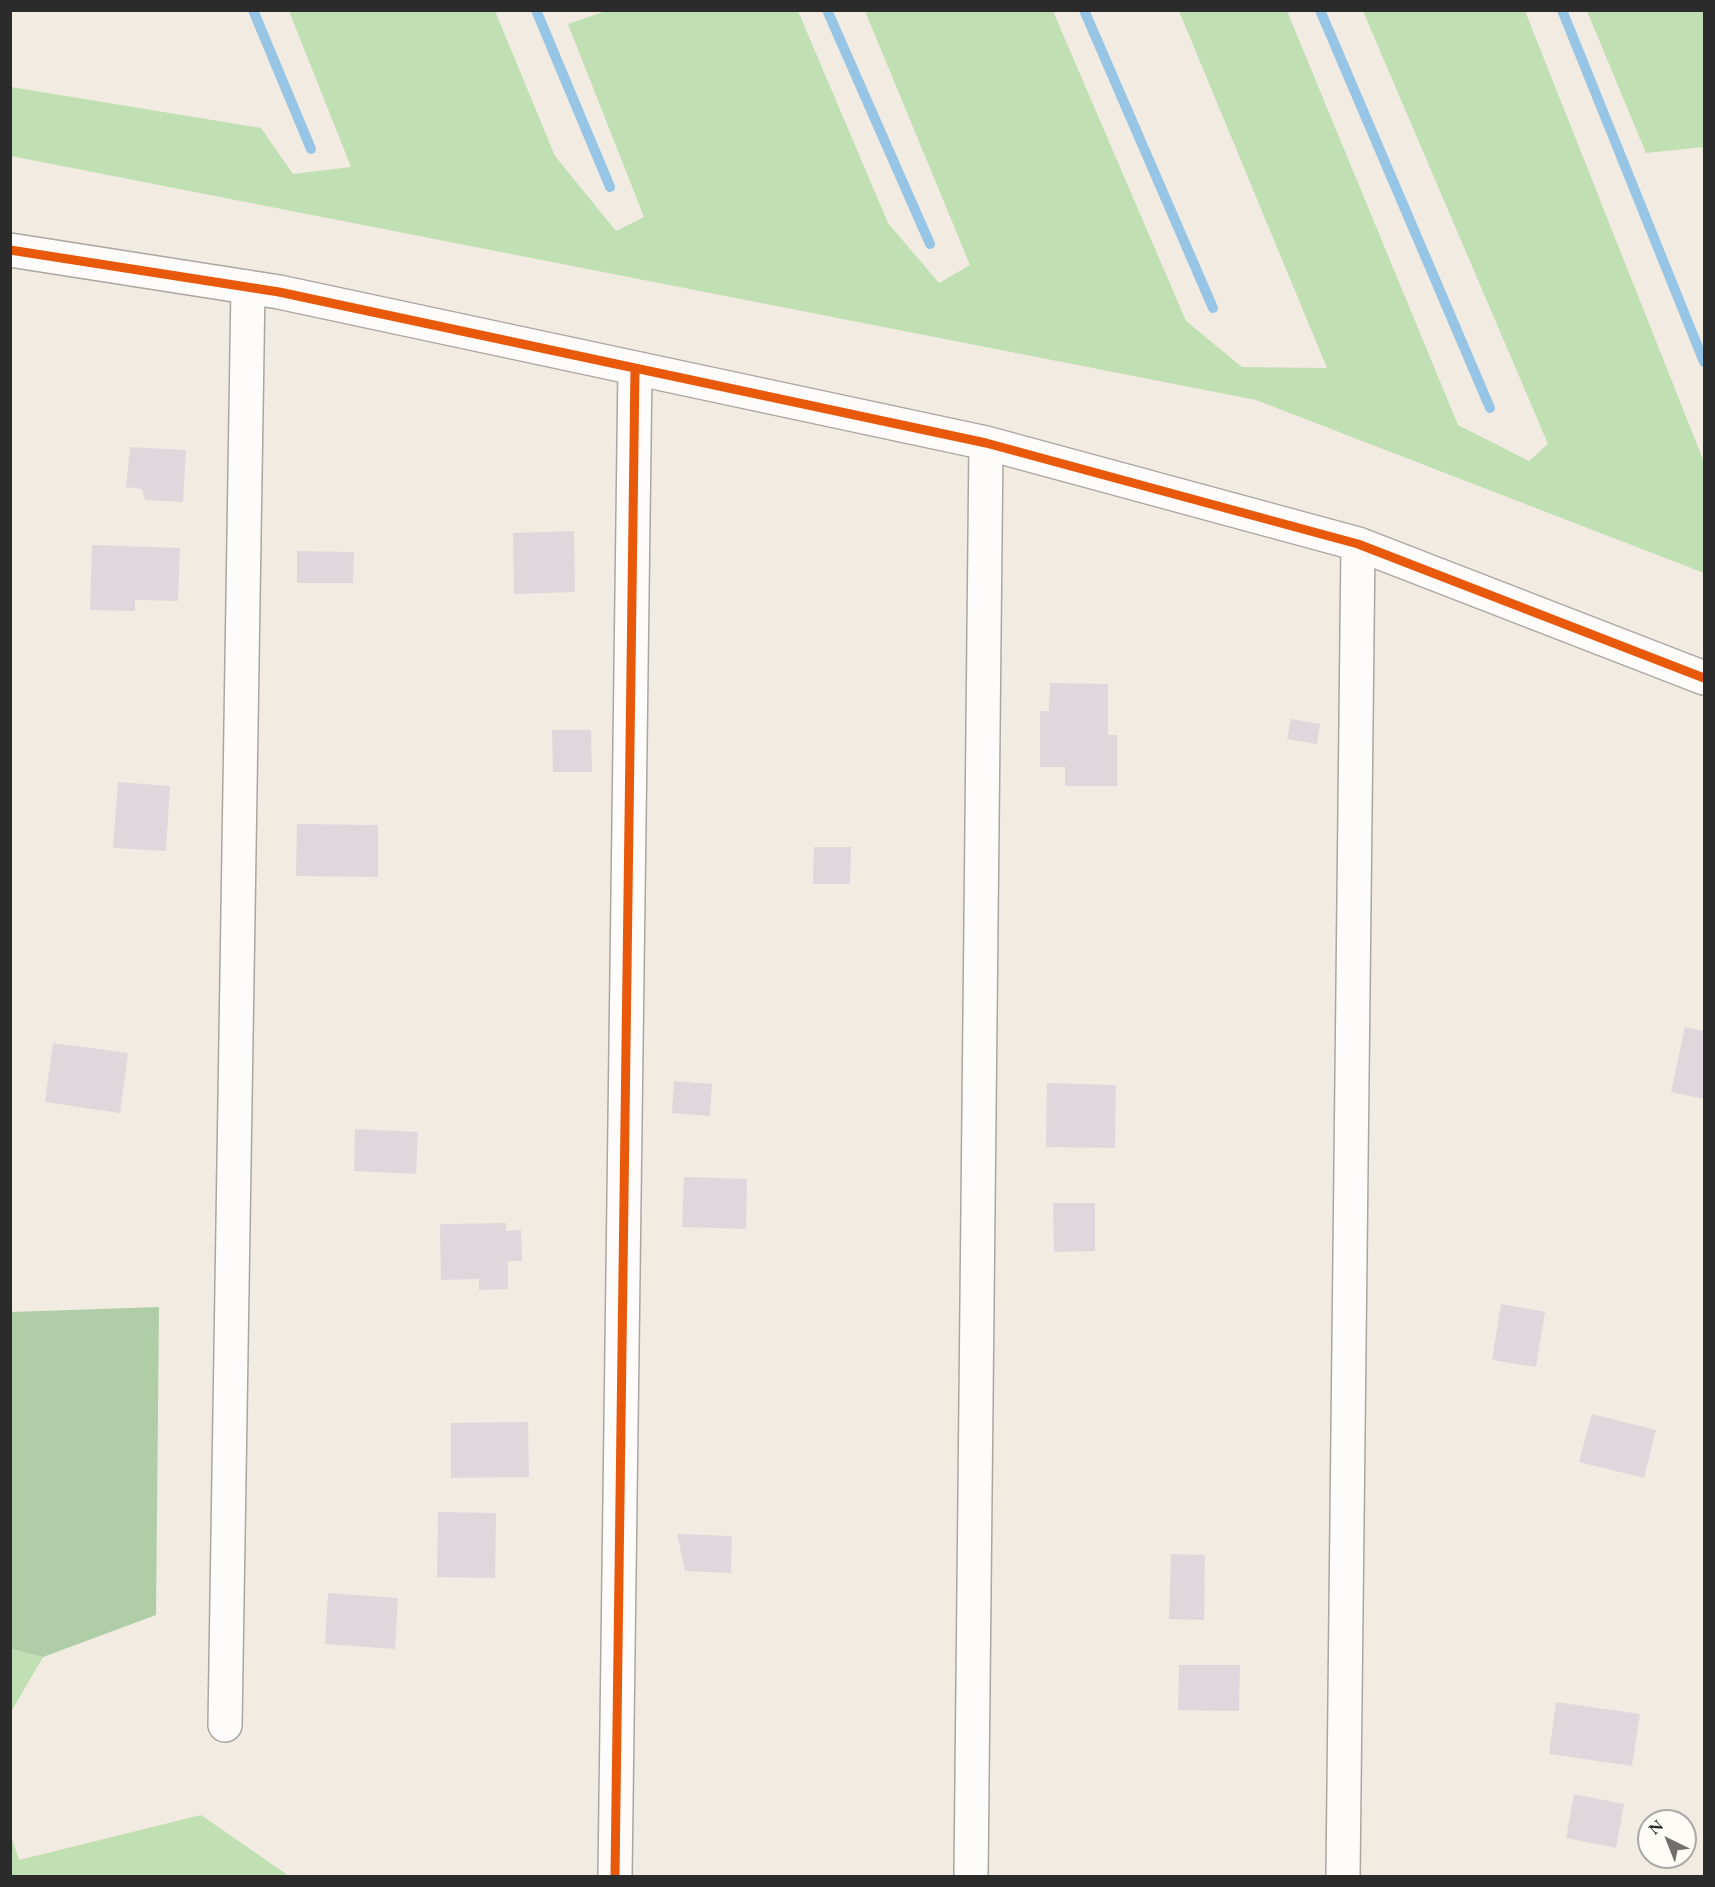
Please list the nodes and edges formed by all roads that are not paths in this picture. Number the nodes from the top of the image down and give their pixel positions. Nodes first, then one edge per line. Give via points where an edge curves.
1 (10, 250) edge
2 (248, 287) junction
3 (635, 368) junction
4 (986, 443) junction
5 (1358, 544) junction
6 (1704, 678) edge
7 (225, 1725) dead end
8 (615, 1876) edge
9 (971, 1876) edge
10 (1343, 1876) edge

1 - 2 street
2 - 3 street
2 - 7 street
3 - 4 street
3 - 8 street
4 - 5 street
4 - 9 street
5 - 6 street
5 - 10 street

